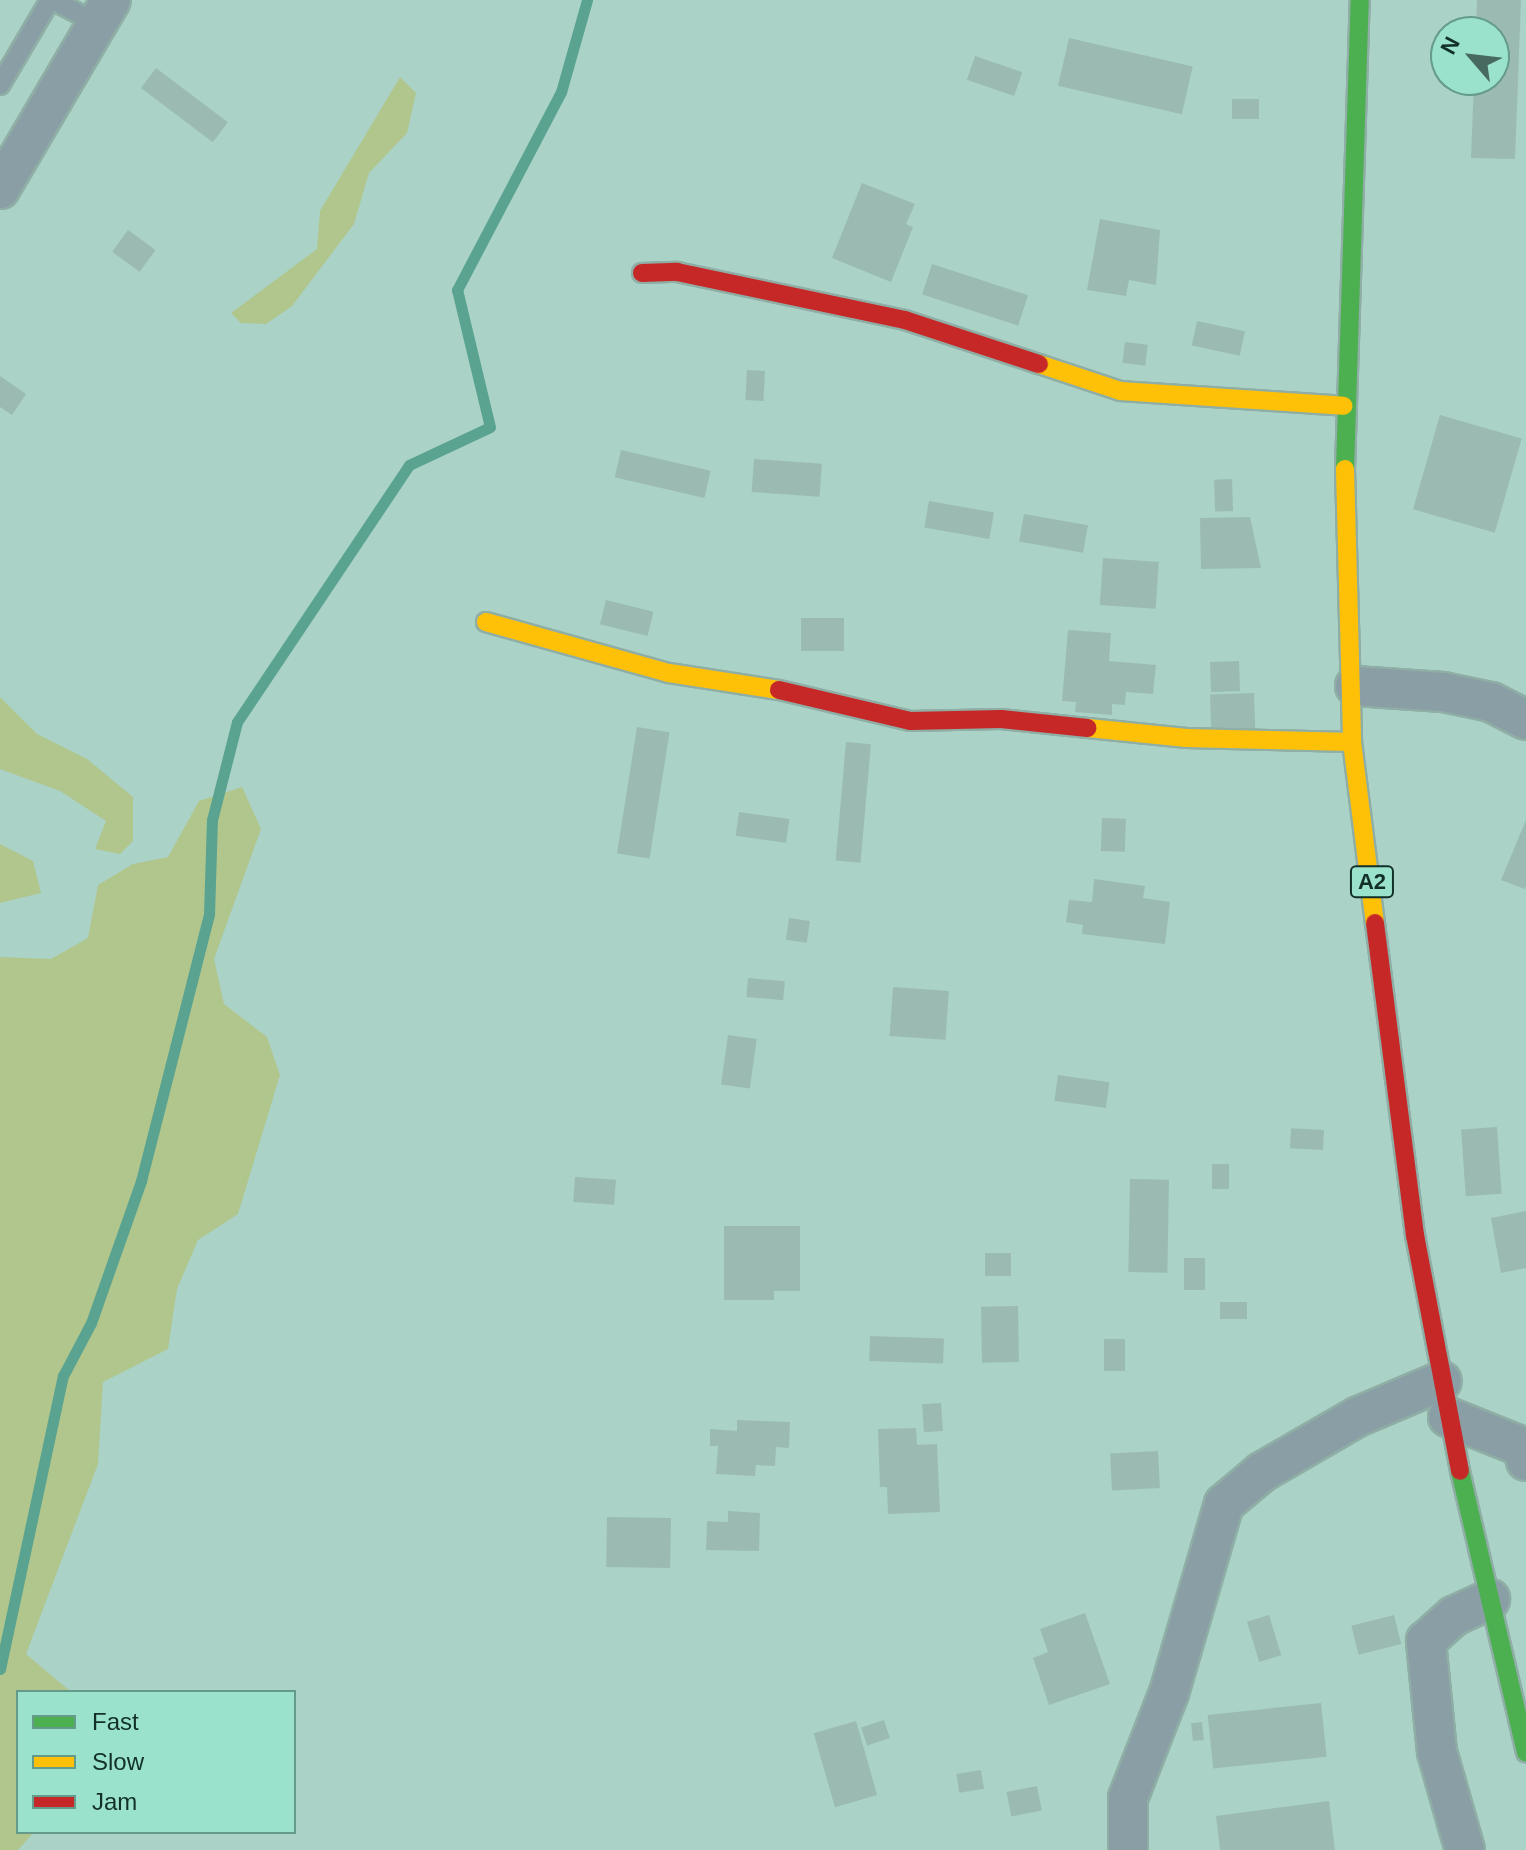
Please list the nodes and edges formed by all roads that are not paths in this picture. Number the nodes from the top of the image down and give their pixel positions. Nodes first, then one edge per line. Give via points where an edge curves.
1 (51, 0) edge
2 (1360, 0) edge
3 (104, 12) edge
4 (0, 85) edge
5 (0, 189) edge
6 (642, 273) dead end
7 (1343, 406) junction
8 (486, 622) dead end
9 (1355, 686) junction
10 (1526, 720) edge
11 (1352, 742) junction
12 (1445, 1399) junction
13 (1526, 1461) edge
14 (1490, 1599) junction
15 (1526, 1752) edge
16 (1128, 1850) edge
17 (1465, 1850) edge

1 - 3 lane
1 - 4 lane
2 - 7 main road, A2
3 - 5 street
6 - 7 main road via 693,275 905,320 969,346 1036,359 1120,391
7 - 9 main road, A2
8 - 11 main road via 669,673 765,687 910,721 1001,719 1186,738
9 - 10 street via 1443,692 1491,702
9 - 11 main road, A2
11 - 12 main road, A2 via 1415,1235
12 - 13 street via 1523,1447
12 - 14 main road, A2
12 - 16 street via 1357,1417 1262,1472 1224,1504 1174,1678 1128,1798
14 - 15 main road, A2
14 - 17 street via 1454,1616 1426,1641 1437,1752

